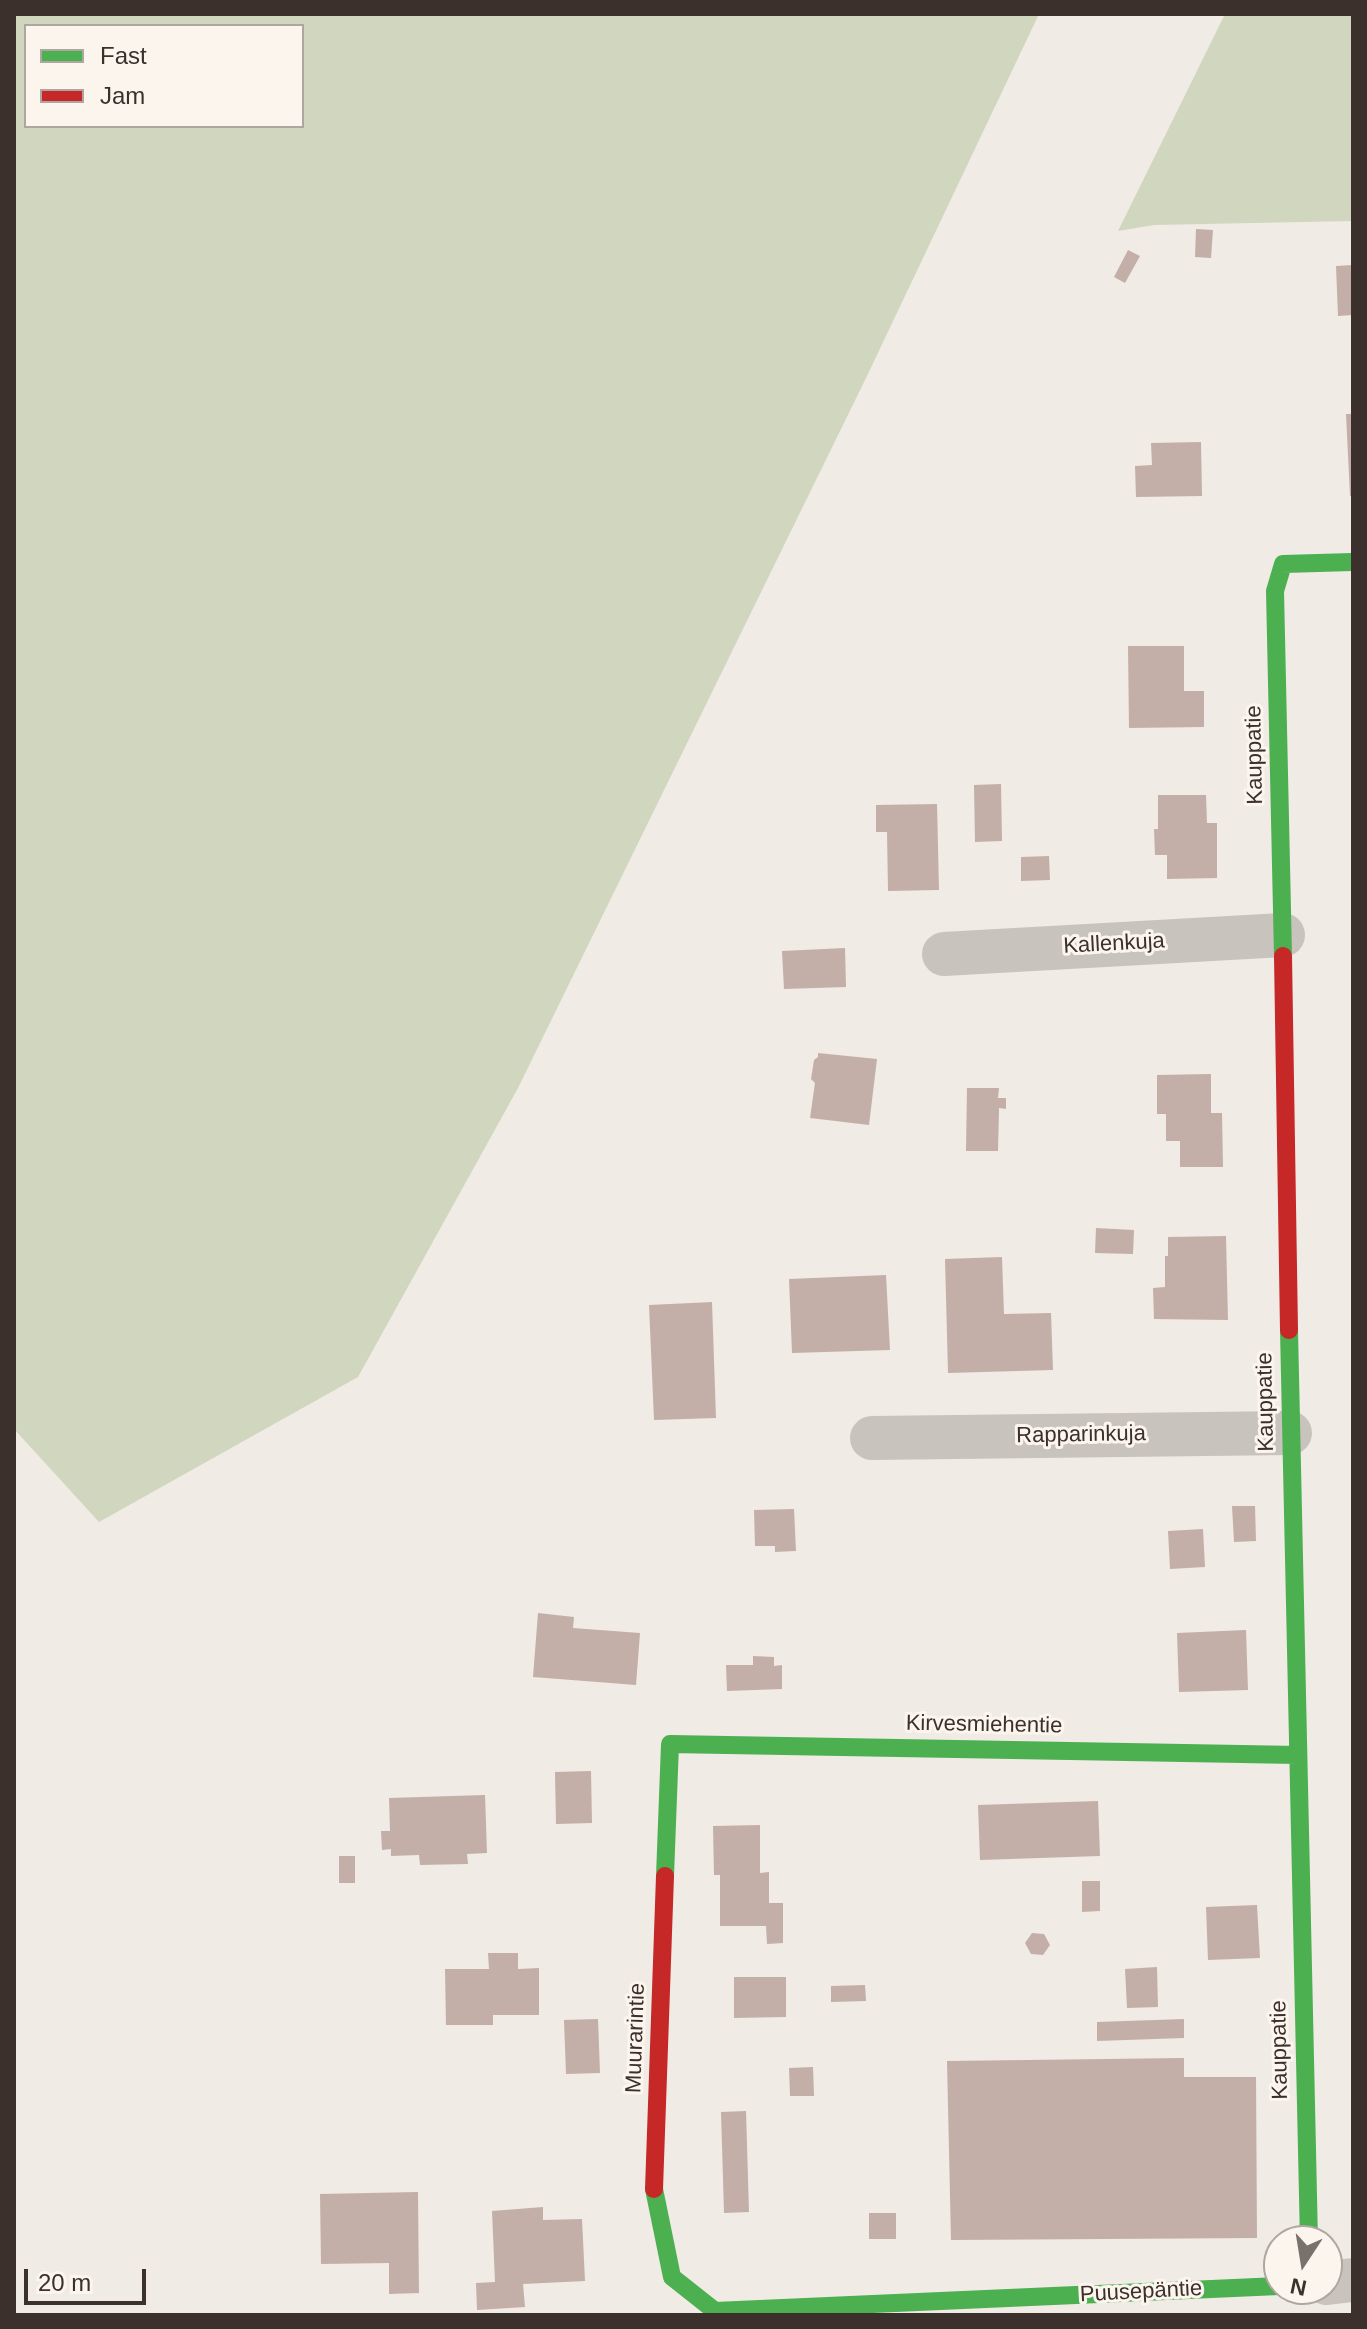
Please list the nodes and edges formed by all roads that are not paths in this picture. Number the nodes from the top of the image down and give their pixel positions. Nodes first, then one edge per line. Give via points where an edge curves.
1 (1353, 562) edge
2 (1283, 935) junction
3 (944, 954) dead end
4 (1290, 1433) junction
5 (872, 1438) dead end
6 (670, 1744) joint
7 (1298, 1755) junction
8 (1309, 2225) edge
9 (1263, 2287) edge
10 (703, 2309) edge

1 - 2 street, Kauppatie via 1283,564 1275,591
2 - 3 street, Kallenkuja
2 - 4 street, Kauppatie
4 - 5 street, Rapparinkuja
4 - 7 street, Kauppatie
6 - 7 street, Kirvesmiehentie
6 - 10 street, Muurarintie via 654,2193 672,2277
7 - 8 street, Kauppatie
9 - 10 street, Puusepäntie

